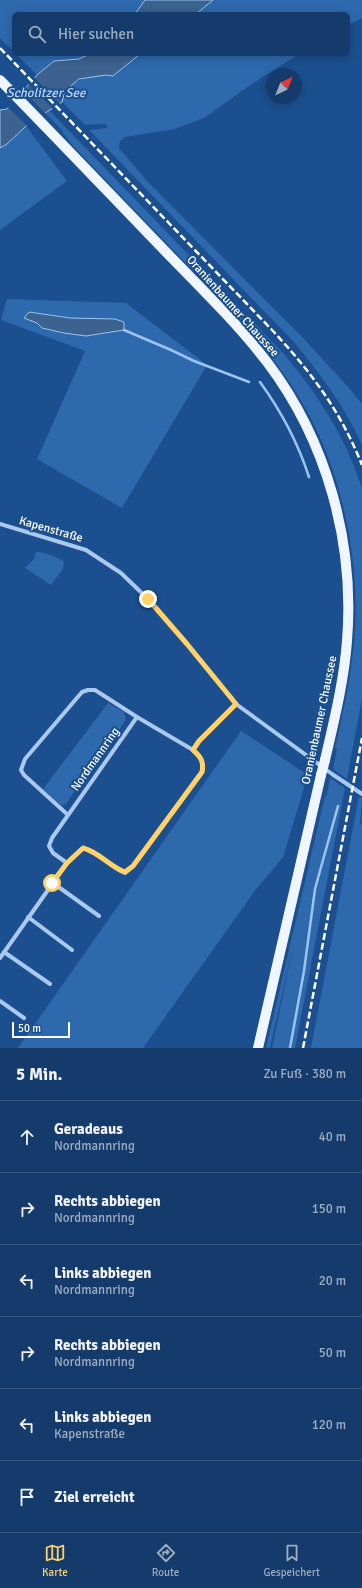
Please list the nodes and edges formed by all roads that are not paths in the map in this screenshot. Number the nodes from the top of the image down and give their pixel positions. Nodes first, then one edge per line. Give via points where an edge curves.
1 (2, 83) edge
2 (0, 524) edge
3 (236, 704) junction
4 (137, 717) junction
5 (193, 750) junction
6 (362, 794) edge
7 (68, 815) junction
8 (67, 863) junction
9 (52, 883) junction
10 (99, 916) dead end
11 (28, 917) junction
12 (72, 950) dead end
13 (4, 952) junction
14 (0, 958) edge
15 (50, 984) dead end
16 (0, 1001) edge
17 (24, 1018) dead end
18 (258, 1048) edge

1 - 18 main road, Oranienbaumer Chaussee, bridge via 256,348 290,397 316,448 332,490 344,553 348,601 343,676
2 - 3 street, Kapenstraße via 86,550 121,573 152,604
3 - 5 street
3 - 6 street, Kapenstraße
4 - 5 street
4 - 7 street, Nordmannring
4 - 7 street via 95,690 82,692 25,759 22,770 24,775
5 - 8 street via 204,764 202,772 133,866 125,872 116,869 89,849 83,848
7 - 8 street, Nordmannring via 49,846 53,853
8 - 9 street
9 - 10 street
9 - 11 street
11 - 12 street
11 - 13 street
13 - 14 street
13 - 15 street
16 - 17 street

